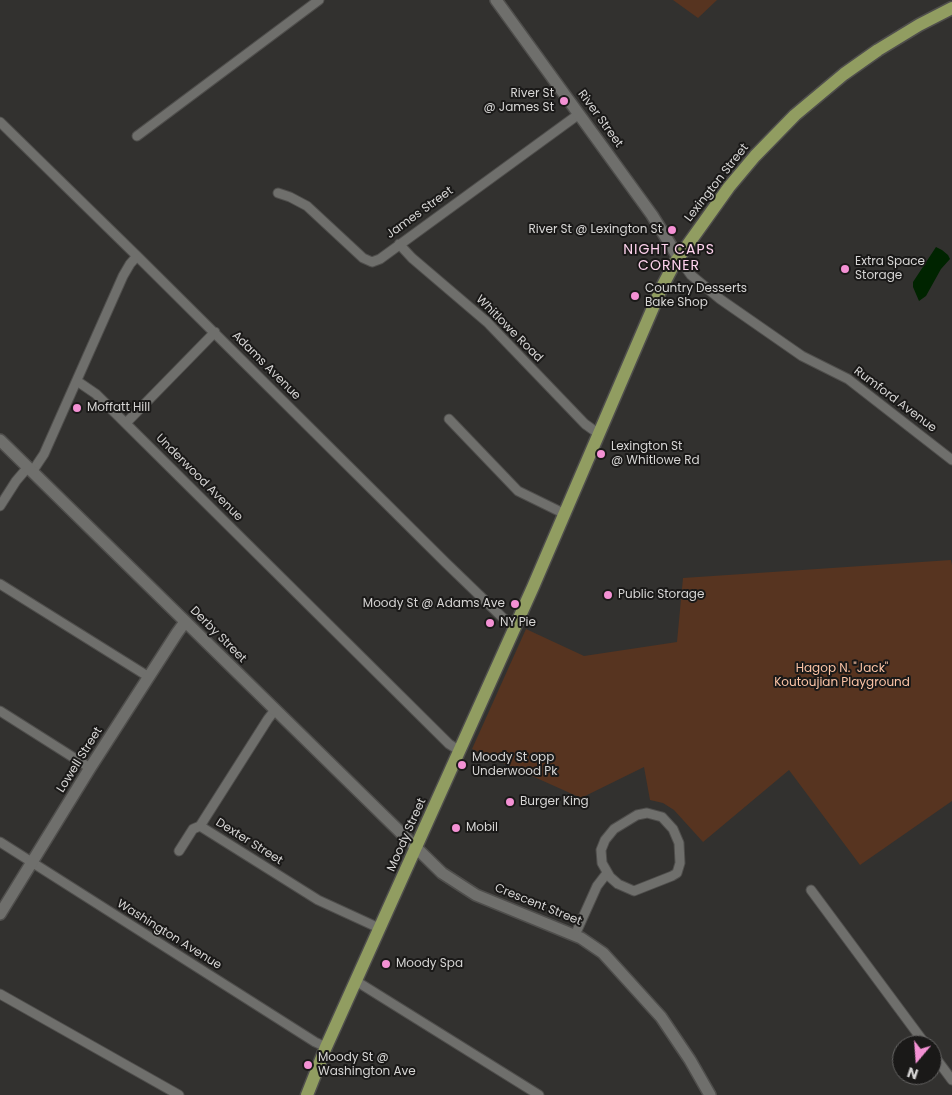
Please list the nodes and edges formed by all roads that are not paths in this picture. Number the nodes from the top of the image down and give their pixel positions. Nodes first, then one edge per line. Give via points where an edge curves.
1 (320, 0) edge
2 (496, 0) edge
3 (952, 8) edge
4 (579, 114) junction
5 (0, 122) edge
6 (137, 136) dead end
7 (278, 193) dead end
8 (399, 244) junction
9 (137, 256) junction
10 (678, 257) junction
11 (215, 332) junction
12 (77, 381) junction
13 (449, 419) dead end
14 (126, 423) junction
15 (599, 434) junction
16 (0, 440) edge
17 (952, 460) edge
18 (30, 470) junction
19 (0, 506) edge
20 (565, 514) junction
21 (0, 584) edge
22 (532, 587) joint
23 (185, 622) junction
24 (515, 626) junction
25 (149, 677) junction
26 (274, 710) junction
27 (0, 712) edge
28 (460, 751) junction
29 (90, 768) junction
30 (200, 826) junction
31 (0, 842) edge
32 (416, 849) junction
33 (179, 851) dead end
34 (32, 863) junction
35 (607, 873) junction
36 (810, 890) dead end
37 (0, 914) edge
38 (379, 928) junction
39 (575, 934) junction
40 (356, 981) junction
41 (0, 994) edge
42 (919, 1035) edge
43 (326, 1047) junction
44 (942, 1066) edge
45 (952, 1080) edge
46 (179, 1095) edge
47 (307, 1095) edge
48 (539, 1095) edge
49 (710, 1095) edge

1 - 6 street
2 - 4 street, River Street
3 - 10 main road, Lexington Street via 878,50 801,110 746,167
4 - 8 street, James Street
4 - 10 street, River Street via 652,215
5 - 9 street, Adams Avenue
7 - 8 street, James Street via 307,206 366,260 376,261
8 - 15 street, Whitlowe Road via 487,322 585,424
9 - 11 street, Adams Avenue
9 - 12 street via 123,276
10 - 15 main road, Lexington Street
10 - 17 street, Rumford Avenue via 691,275 720,299 802,356 854,383
11 - 14 street
11 - 24 street, Adams Avenue via 446,563
12 - 14 street, Underwood Avenue via 91,389
12 - 18 street via 44,454
13 - 20 street via 513,487
14 - 28 street, Underwood Avenue via 449,744
15 - 20 main road, Lexington Street
16 - 18 street, Derby Street
18 - 19 street via 16,481
18 - 23 street, Derby Street
20 - 22 main road, Lexington Street
21 - 25 street
22 - 24 main road, Moody Street
23 - 25 street, Lowell Street
23 - 26 street, Derby Street
24 - 28 main road, Moody Street
25 - 29 street, Lowell Street
26 - 30 street, Dexter Street
26 - 32 street, Derby Street
27 - 29 street
28 - 32 main road, Moody Street
29 - 34 street, Lowell Street
30 - 33 street via 193,829
30 - 38 street, Dexter Street via 318,900
31 - 34 street, Washington Avenue
32 - 38 main road, Moody Street
32 - 39 street, Crescent Street via 448,878 468,890
34 - 37 street, Lowell Street
34 - 43 street, Washington Avenue
35 - 35 street via 618,884 634,891 674,875 679,867 680,847 671,826 662,817 647,813 637,815 614,829 601,850 601,860
35 - 39 street via 597,886
36 - 42 street
38 - 40 main road, Moody Street
39 - 49 street, Crescent Street via 603,953 649,1003 684,1051
40 - 43 main road, Moody Street
40 - 48 street
41 - 46 street
43 - 47 main road, Moody Street
44 - 45 street

